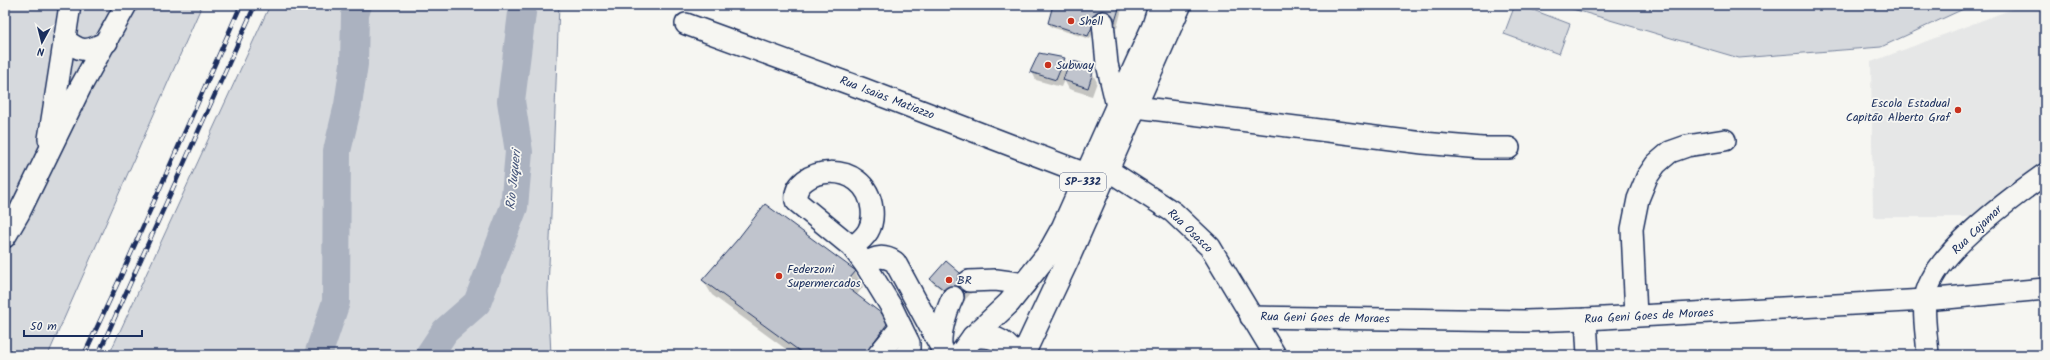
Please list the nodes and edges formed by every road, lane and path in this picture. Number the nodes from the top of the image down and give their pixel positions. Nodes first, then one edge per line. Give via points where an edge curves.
1 (70, 5) edge
2 (126, 5) edge
3 (1160, 5) edge
4 (1180, 5) edge
5 (1103, 22) tunnel mouth
6 (686, 24) dead end
7 (64, 40) junction
8 (106, 42) junction
9 (58, 79) junction
10 (80, 88) junction
11 (1127, 106) junction
12 (1725, 140) dead end
13 (1509, 148) dead end
14 (46, 160) junction
15 (1108, 170) junction
16 (1086, 174) junction
17 (2045, 174) edge
18 (5, 237) edge
19 (852, 247) dead end
20 (866, 264) junction
21 (969, 281) dead end
22 (1025, 284) junction
23 (2045, 289) edge
24 (953, 297) dead end
25 (1925, 300) junction
26 (1636, 316) junction
27 (1251, 317) junction
28 (1586, 319) junction
29 (901, 327) junction
30 (973, 337) junction
31 (949, 352) edge
32 (878, 355) edge
33 (905, 355) edge
34 (1016, 355) edge
35 (1023, 355) edge
36 (1275, 355) edge
37 (1588, 355) edge
38 (1928, 355) edge

1 - 7 street
2 - 8 street
3 - 11 main road, SP-332
4 - 11 main road, SP-332
5 - 11 street via 1107,64
6 - 16 street, Rua Isaias Matiazzo
7 - 8 street via 79,50 86,51
7 - 9 street
8 - 10 street
9 - 10 street via 63,84
9 - 14 street
10 - 14 street
11 - 13 street via 1423,143
11 - 15 main road, SP-332
11 - 16 main road, SP-332
12 - 26 street via 1687,146 1670,152 1656,164 1648,177 1638,199 1632,229
14 - 18 street
15 - 27 street, Rua Osasco via 1173,212 1210,247
15 - 35 main road, SP-332
16 - 22 main road, SP-332 via 1052,247
17 - 25 street, Rua Cajamar via 1995,211 1962,242 1930,281
19 - 20 street
20 - 29 street
20 - 31 street via 878,257 887,257 895,262
21 - 22 street via 996,280
22 - 30 main road, SP-332
23 - 25 street, Rua Geni Goes de Moraes
24 - 31 street via 942,332
25 - 26 street, Rua Geni Goes de Moraes
25 - 38 street, Rua Cajamar
26 - 28 street, Rua Geni Goes de Moraes
27 - 28 street, Rua Geni Goes de Moraes via 1526,321
27 - 36 street, Rua Osasco
28 - 37 street
29 - 32 street
29 - 33 street via 909,343
30 - 31 main road, SP-332
30 - 34 main road via 991,336 1000,339

